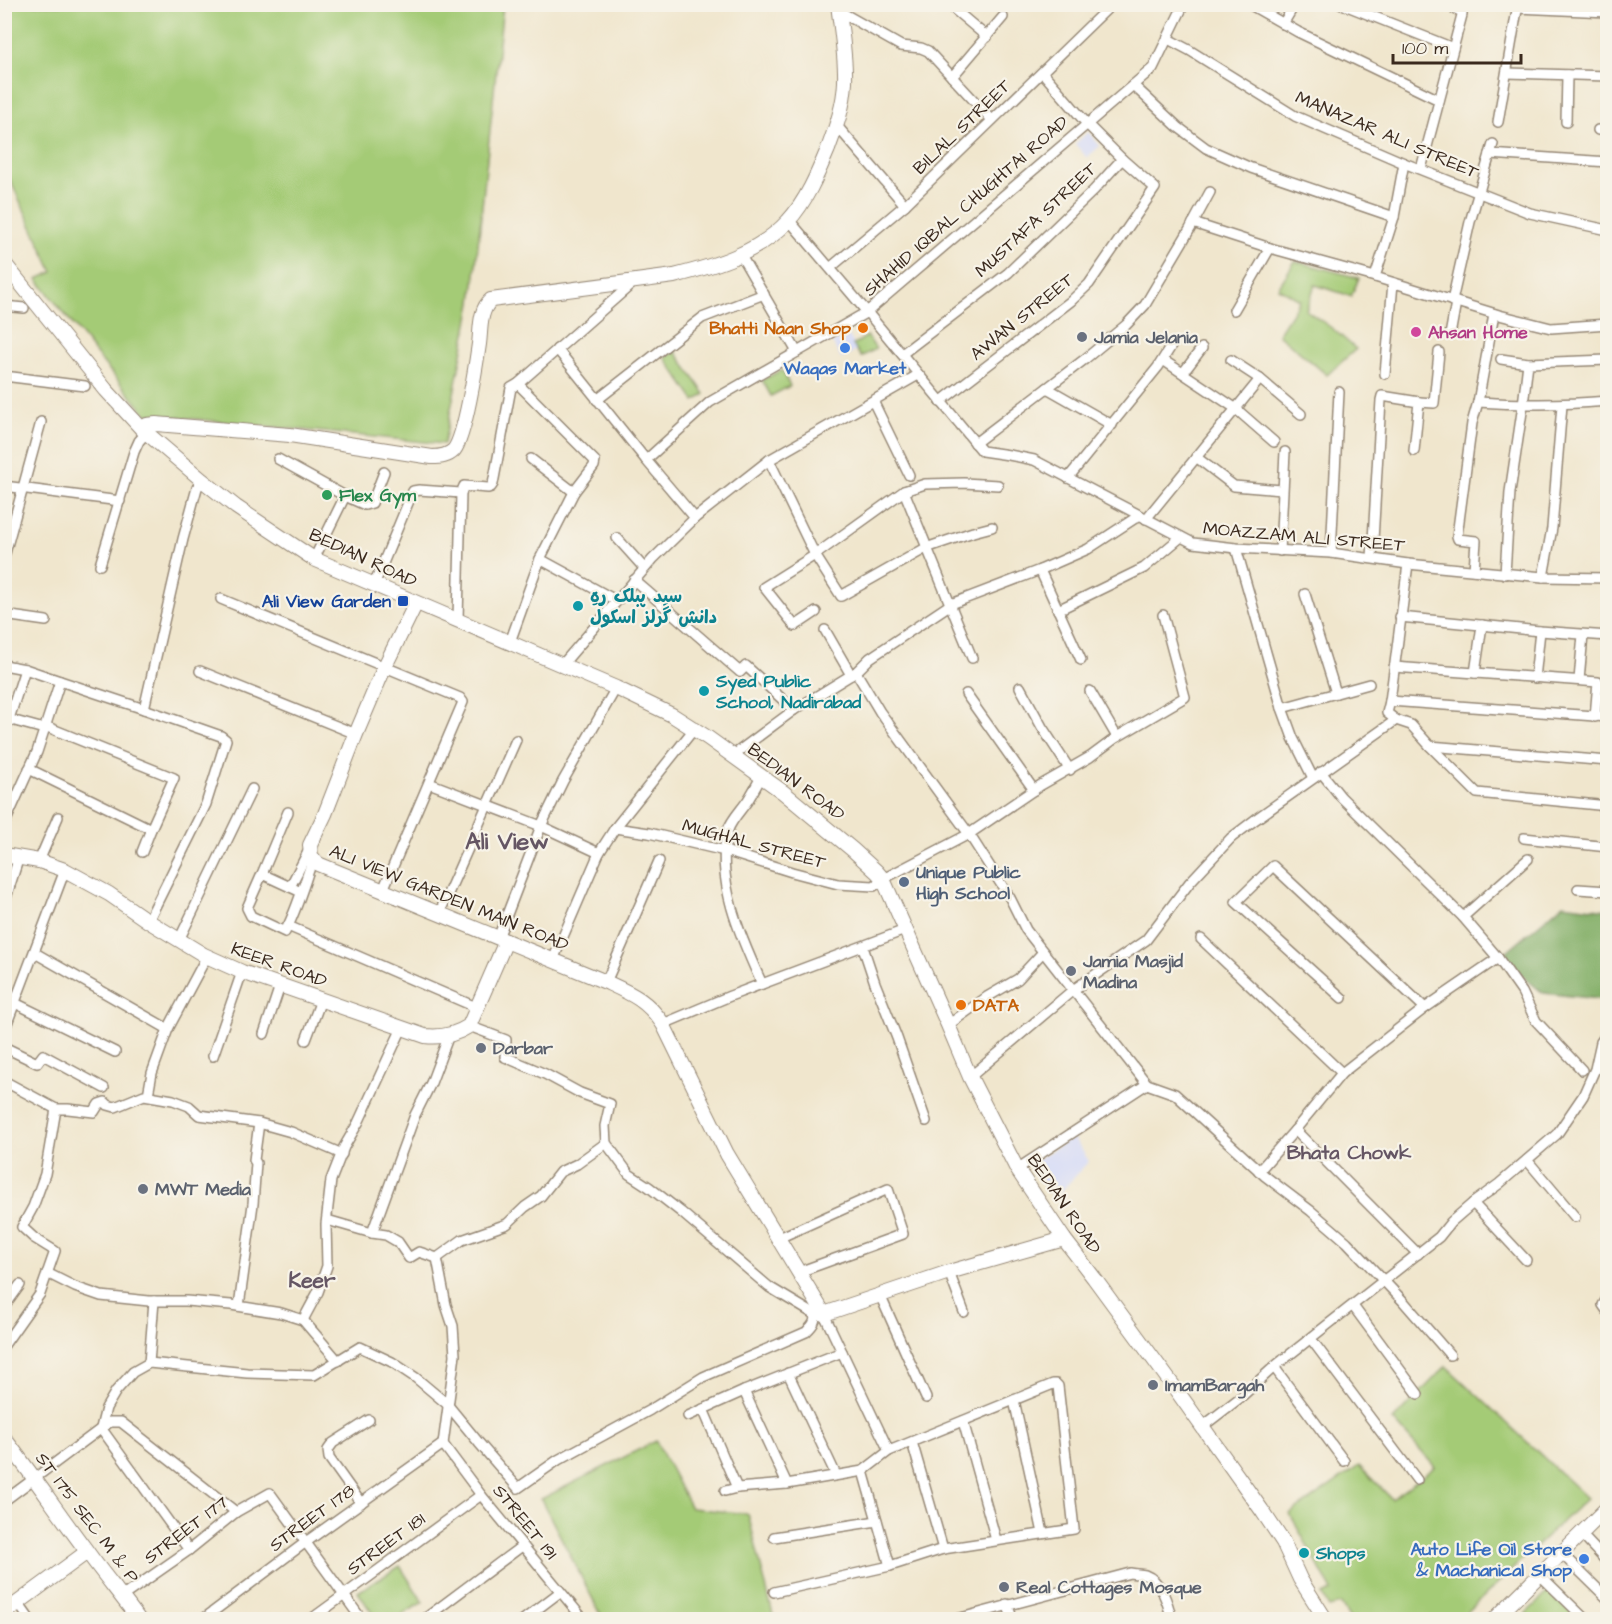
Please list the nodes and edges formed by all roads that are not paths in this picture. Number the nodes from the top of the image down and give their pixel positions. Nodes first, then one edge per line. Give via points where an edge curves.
1 (948, 4) edge
2 (1112, 4) edge
3 (1184, 4) edge
4 (1249, 4) edge
5 (1295, 4) edge
6 (1342, 4) edge
7 (1445, 4) edge
8 (1517, 6) edge
9 (838, 8) edge
10 (1608, 12) edge
11 (1004, 17) dead end
12 (1283, 24) junction
13 (987, 37) junction
14 (1168, 39) junction
15 (1453, 48) junction
16 (1043, 73) junction
17 (1507, 73) junction
18 (1568, 75) junction
19 (1608, 76) edge
20 (952, 77) junction
21 (1133, 85) junction
22 (1439, 100) junction
23 (992, 120) junction
24 (1498, 122) dead end
25 (1566, 122) dead end
26 (1087, 124) junction
27 (837, 126) junction
28 (1493, 144) dead end
29 (1490, 154) junction
30 (1122, 159) junction
31 (1608, 162) edge
32 (1404, 163) junction
33 (1421, 170) junction
34 (1210, 192) dead end
35 (1478, 192) junction
36 (905, 205) junction
37 (1394, 217) junction
38 (789, 220) junction
39 (1193, 223) junction
40 (1608, 230) edge
41 (1270, 248) junction
42 (740, 254) junction
43 (4, 263) edge
44 (830, 268) junction
45 (1375, 277) junction
46 (635, 281) junction
47 (1393, 283) junction
48 (764, 294) junction
49 (1454, 301) junction
50 (4, 306) edge
51 (24, 308) dead end
52 (1234, 310) dead end
53 (867, 312) junction
54 (1494, 314) junction
55 (1608, 324) edge
56 (1449, 335) dead end
57 (1173, 343) dead end
58 (1202, 348) dead end
59 (557, 350) junction
60 (796, 352) junction
61 (1439, 352) dead end
62 (902, 354) junction
63 (1501, 359) dead end
64 (1163, 360) junction
65 (1231, 360) dead end
66 (1608, 360) edge
67 (1528, 363) junction
68 (1183, 373) junction
69 (1385, 374) dead end
70 (918, 375) junction
71 (4, 376) edge
72 (1260, 378) junction
73 (518, 384) junction
74 (85, 386) dead end
75 (1047, 388) junction
76 (1339, 392) dead end
77 (597, 399) junction
78 (873, 401) junction
79 (1608, 401) edge
80 (940, 402) junction
81 (1419, 402) junction
82 (1478, 402) junction
83 (1523, 405) junction
84 (1562, 405) junction
85 (1235, 408) junction
86 (1301, 414) dead end
87 (41, 422) dead end
88 (1112, 425) junction
89 (144, 431) junction
90 (1274, 442) dead end
91 (975, 443) junction
92 (1413, 451) dead end
93 (1285, 452) dead end
94 (1196, 457) junction
95 (278, 459) dead end
96 (531, 459) dead end
97 (646, 460) junction
98 (769, 460) junction
99 (384, 472) dead end
100 (909, 475) dead end
101 (1068, 478) junction
102 (202, 480) junction
103 (998, 485) dead end
104 (4, 486) edge
105 (22, 488) junction
106 (1282, 490) junction
107 (904, 491) junction
108 (573, 492) junction
109 (461, 493) junction
110 (345, 496) junction
111 (120, 501) junction
112 (1143, 517) junction
113 (695, 518) junction
114 (992, 527) dead end
115 (1181, 537) junction
116 (617, 538) dead end
117 (926, 549) junction
118 (1236, 549) junction
119 (1280, 551) junction
120 (1331, 553) junction
121 (815, 555) junction
122 (4, 557) edge
123 (1372, 558) junction
124 (314, 559) junction
125 (540, 560) junction
126 (1408, 564) junction
127 (100, 565) dead end
128 (644, 568) junction
129 (1040, 570) junction
130 (1474, 570) junction
131 (1505, 574) junction
132 (1543, 577) junction
133 (1608, 578) edge
134 (634, 580) junction
135 (374, 585) junction
136 (1305, 594) dead end
137 (221, 599) dead end
138 (616, 601) junction
139 (416, 603) junction
140 (951, 604) junction
141 (1058, 610) junction
142 (816, 612) dead end
143 (4, 615) edge
144 (1163, 615) dead end
145 (1400, 617) junction
146 (458, 620) junction
147 (46, 621) dead end
148 (1482, 625) junction
149 (825, 630) dead end
150 (1540, 631) junction
151 (1583, 635) junction
152 (1608, 636) edge
153 (510, 642) junction
154 (972, 658) dead end
155 (1081, 660) dead end
156 (4, 665) edge
157 (562, 665) junction
158 (385, 666) junction
159 (1395, 667) junction
160 (25, 669) junction
161 (200, 671) dead end
162 (854, 673) junction
163 (1475, 673) junction
164 (1535, 678) junction
165 (1579, 680) junction
166 (60, 681) junction
167 (1603, 682) edge
168 (1369, 684) dead end
169 (1020, 687) dead end
170 (616, 688) junction
171 (1090, 691) dead end
172 (1336, 693) junction
173 (966, 694) dead end
174 (1390, 701) junction
175 (1282, 708) junction
176 (144, 709) junction
177 (794, 710) junction
178 (1595, 717) junction
179 (1608, 717) edge
180 (7, 718) edge
181 (1396, 720) junction
182 (45, 727) junction
183 (694, 729) junction
184 (356, 734) junction
185 (1117, 737) junction
186 (516, 740) dead end
187 (1430, 746) junction
188 (732, 756) junction
189 (1608, 761) edge
190 (29, 769) junction
191 (1070, 770) junction
192 (1317, 775) junction
193 (762, 776) junction
194 (429, 783) junction
195 (252, 789) dead end
196 (1034, 790) junction
197 (487, 805) junction
198 (1608, 806) edge
199 (288, 812) dead end
200 (58, 817) dead end
201 (4, 825) edge
202 (541, 826) junction
203 (615, 828) junction
204 (151, 829) junction
205 (969, 834) junction
206 (1524, 838) dead end
207 (1608, 848) edge
208 (725, 851) junction
209 (142, 852) dead end
210 (599, 853) junction
211 (311, 854) junction
212 (12, 856) edge
213 (1528, 859) dead end
214 (39, 861) junction
215 (659, 861) dead end
216 (65, 870) junction
217 (262, 874) junction
218 (883, 879) junction
219 (290, 887) junction
220 (1578, 889) dead end
221 (383, 890) junction
222 (1608, 891) edge
223 (301, 892) junction
224 (4, 904) edge
225 (439, 914) junction
226 (1463, 917) junction
227 (148, 921) junction
228 (288, 926) junction
229 (905, 930) junction
230 (1202, 939) dead end
231 (178, 940) junction
232 (502, 940) junction
233 (863, 947) junction
234 (1043, 952) junction
235 (35, 953) junction
236 (207, 956) junction
237 (1498, 958) junction
238 (553, 960) junction
239 (242, 972) junction
240 (606, 982) junction
241 (762, 984) junction
242 (280, 986) junction
243 (1073, 990) junction
244 (1342, 998) dead end
245 (321, 1000) junction
246 (15, 1004) junction
247 (478, 1008) junction
248 (1425, 1008) junction
249 (663, 1024) junction
250 (948, 1025) junction
251 (469, 1026) junction
252 (402, 1028) junction
253 (168, 1029) junction
254 (4, 1031) edge
255 (1608, 1032) edge
256 (264, 1034) dead end
257 (449, 1035) junction
258 (306, 1040) dead end
259 (4, 1047) edge
260 (116, 1052) dead end
261 (213, 1056) dead end
262 (1582, 1070) dead end
263 (1342, 1073) junction
264 (970, 1077) junction
265 (4, 1081) edge
266 (1147, 1084) junction
267 (104, 1088) dead end
268 (148, 1095) junction
269 (56, 1109) junction
270 (926, 1121) dead end
271 (259, 1123) junction
272 (1295, 1130) junction
273 (606, 1143) junction
274 (342, 1154) junction
275 (1527, 1160) junction
276 (1017, 1168) junction
277 (1259, 1171) junction
278 (1473, 1203) junction
279 (1575, 1217) dead end
280 (327, 1220) junction
281 (372, 1233) junction
282 (779, 1238) junction
283 (1064, 1239) junction
284 (1418, 1254) junction
285 (437, 1258) junction
286 (1526, 1260) dead end
287 (799, 1272) junction
288 (949, 1272) junction
289 (47, 1273) junction
290 (1384, 1281) junction
291 (20, 1285) dead end
292 (880, 1295) junction
293 (1608, 1297) edge
294 (154, 1301) junction
295 (239, 1306) junction
296 (1353, 1306) junction
297 (4, 1307) edge
298 (964, 1312) dead end
299 (1608, 1312) edge
300 (824, 1314) junction
301 (303, 1320) junction
302 (1311, 1338) junction
303 (4, 1345) edge
304 (842, 1352) junction
305 (1450, 1355) dead end
306 (338, 1361) junction
307 (149, 1363) junction
308 (1274, 1367) junction
309 (788, 1373) junction
310 (744, 1391) junction
311 (1418, 1394) dead end
312 (926, 1398) dead end
313 (1014, 1400) junction
314 (447, 1404) junction
315 (703, 1410) junction
316 (688, 1416) dead end
317 (369, 1420) dead end
318 (963, 1421) junction
319 (1202, 1427) junction
320 (101, 1428) junction
321 (4, 1438) edge
322 (912, 1442) junction
323 (443, 1444) junction
324 (889, 1451) junction
325 (1344, 1461) dead end
326 (863, 1471) junction
327 (836, 1475) junction
328 (35, 1478) junction
329 (1417, 1480) dead end
330 (787, 1484) junction
331 (737, 1488) junction
332 (725, 1491) dead end
333 (481, 1495) junction
334 (4, 1501) edge
335 (361, 1503) junction
336 (236, 1512) junction
337 (1605, 1513) edge
338 (877, 1521) junction
339 (1043, 1533) junction
340 (1580, 1533) junction
341 (774, 1537) dead end
342 (996, 1540) junction
343 (306, 1542) junction
344 (522, 1546) junction
345 (943, 1549) junction
346 (189, 1550) junction
347 (87, 1552) junction
348 (1561, 1553) junction
349 (1608, 1563) edge
350 (890, 1566) junction
351 (1539, 1574) junction
352 (560, 1592) junction
353 (774, 1592) dead end
354 (1308, 1592) junction
355 (344, 1595) junction
356 (123, 1596) junction
357 (1608, 1599) edge
358 (18, 1603) junction
359 (1007, 1604) junction
360 (4, 1613) edge
361 (1172, 1618) edge
362 (30, 1620) edge
363 (139, 1620) edge
364 (202, 1620) edge
365 (310, 1620) edge
366 (362, 1620) edge
367 (423, 1620) edge
368 (523, 1620) edge
369 (584, 1620) edge
370 (953, 1620) edge
371 (1013, 1620) edge
372 (1156, 1620) edge
373 (1318, 1620) edge
374 (1326, 1620) edge
375 (1494, 1620) edge
376 (1586, 1620) edge

1 - 13 street
2 - 16 street, BILAL STREET
3 - 14 street, SHAHID IQBAL CHUGHTAI ROAD
4 - 12 street
5 - 12 street
6 - 15 street
7 - 15 street via 1462,12
8 - 10 street
8 - 17 street
9 - 20 street via 901,46 928,51
9 - 27 street via 845,83
11 - 13 street
12 - 22 street
13 - 20 street
14 - 21 street, SHAHID IQBAL CHUGHTAI ROAD via 1153,68
14 - 32 street, MANAZAR ALI STREET via 1295,116
15 - 22 street
16 - 23 street, BILAL STREET
16 - 26 street, MUSTAFA STREET
17 - 18 street
17 - 24 street
18 - 19 street
18 - 25 street
20 - 23 street
21 - 26 street, SHAHID IQBAL CHUGHTAI ROAD
21 - 37 street via 1206,148 1251,168
22 - 33 street
23 - 36 street, BILAL STREET
26 - 30 street, MUSTAFA STREET
26 - 53 street, SHAHID IQBAL CHUGHTAI ROAD
27 - 36 street
27 - 38 street via 814,181
28 - 29 street
29 - 31 street
29 - 35 street
30 - 62 street, MUSTAFA STREET via 1008,273
30 - 80 street, AWAN STREET via 1155,188 1089,284
32 - 33 street, MANAZAR ALI STREET
32 - 37 street
33 - 35 street, MANAZAR ALI STREET
34 - 39 street
35 - 40 street, MANAZAR ALI STREET via 1541,216
35 - 49 street
36 - 44 street, BILAL STREET
37 - 45 street
38 - 42 street via 775,234
38 - 44 street, SHAHID IQBAL CHUGHTAI ROAD
39 - 41 street
39 - 75 street via 1145,305 1118,332
41 - 45 street
41 - 52 street
42 - 46 street via 674,276
42 - 48 street
43 - 89 street, BEDIAN ROAD
44 - 53 street, SHAHID IQBAL CHUGHTAI ROAD
45 - 47 street
46 - 59 street
46 - 89 street via 488,303 483,312 464,424 456,448 446,455 432,457 279,434 156,424 147,425
47 - 49 street
47 - 69 street
48 - 60 street
48 - 77 street via 702,318
49 - 54 street
49 - 56 street
50 - 51 street
53 - 60 street
53 - 62 street, MOAZZAM ALI STREET
54 - 55 street via 1551,328
54 - 82 street
57 - 64 street
58 - 68 street
59 - 73 street
59 - 77 street
60 - 97 street via 710,402
61 - 81 street via 1434,403
62 - 70 street, MOAZZAM ALI STREET
63 - 67 street
64 - 68 street
64 - 88 street
65 - 72 street
66 - 67 street
67 - 83 street
68 - 85 street
70 - 78 street
70 - 80 street, MOAZZAM ALI STREET
71 - 74 street
72 - 85 street
72 - 86 street
73 - 108 street via 595,461
73 - 109 street via 511,388 494,483 488,488 464,486
75 - 88 street
75 - 91 street
76 - 120 street
77 - 97 street
78 - 98 street
78 - 100 street
79 - 84 street
80 - 91 street, MOAZZAM ALI STREET
81 - 92 street
81 - 123 street via 1382,396
82 - 83 street
82 - 130 street via 1457,538 1476,541
83 - 84 street
83 - 131 street via 1510,492
84 - 132 street via 1552,528
85 - 90 street
85 - 94 street
87 - 105 street
88 - 101 street
89 - 102 street, BEDIAN ROAD
89 - 111 street
91 - 101 street, MOAZZAM ALI STREET via 982,451 1034,460
93 - 106 street
94 - 106 street via 1234,486
94 - 112 street
95 - 110 street
96 - 108 street
97 - 113 street
98 - 113 street
98 - 121 street
99 - 110 street via 369,505
101 - 112 street, MOAZZAM ALI STREET
102 - 124 street, BEDIAN ROAD
102 - 176 street via 196,488 183,539
103 - 107 street via 925,484
104 - 105 street
105 - 111 street
105 - 122 street
106 - 119 street
107 - 117 street
107 - 121 street
108 - 125 street
109 - 135 street via 413,491
109 - 146 street
110 - 124 street
111 - 127 street
112 - 115 street, MOAZZAM ALI STREET
112 - 129 street via 1088,549
113 - 128 street
114 - 117 street
115 - 118 street, MOAZZAM ALI STREET via 1193,543
115 - 141 street via 1144,568
116 - 128 street
117 - 121 street via 841,596
117 - 140 street
118 - 119 street, MOAZZAM ALI STREET
118 - 175 street
119 - 120 street, MOAZZAM ALI STREET
120 - 123 street, MOAZZAM ALI STREET
121 - 142 street via 764,587 795,626
123 - 126 street, MOAZZAM ALI STREET
124 - 135 street, BEDIAN ROAD
125 - 138 street
125 - 153 street
126 - 130 street, MOAZZAM ALI STREET
126 - 145 street
128 - 134 street
129 - 140 street
129 - 141 street
130 - 131 street, MOAZZAM ALI STREET
131 - 132 street, MOAZZAM ALI STREET
132 - 133 street, MOAZZAM ALI STREET
134 - 138 street
134 - 177 street via 740,672 746,666
135 - 139 street, BEDIAN ROAD
136 - 172 street
137 - 158 street
138 - 157 street
139 - 146 street, BEDIAN ROAD
139 - 158 street, ALI VIEW GARDEN MAIN ROAD
140 - 154 street
140 - 162 street
141 - 155 street
143 - 147 street
144 - 185 street, MUGHAL STREET via 1185,698
145 - 148 street
145 - 159 street
146 - 153 street, BEDIAN ROAD
148 - 150 street
148 - 163 street
149 - 162 street
150 - 151 street
150 - 164 street
151 - 152 street
151 - 165 street
153 - 157 street, BEDIAN ROAD
156 - 160 street
157 - 170 street, BEDIAN ROAD
158 - 184 street, ALI VIEW GARDEN MAIN ROAD
158 - 194 street via 463,702
159 - 163 street
159 - 174 street
160 - 166 street
160 - 180 street
161 - 184 street
162 - 177 street
162 - 205 street
163 - 164 street
164 - 165 street
165 - 167 street
166 - 176 street
166 - 182 street
167 - 178 street
168 - 172 street
169 - 191 street
170 - 183 street, BEDIAN ROAD
170 - 202 street
171 - 185 street
172 - 175 street
173 - 196 street
174 - 178 street
174 - 181 street via 1387,713
175 - 192 street via 1293,738
176 - 227 street via 226,740 206,804
177 - 188 street
178 - 179 street
180 - 182 street
181 - 187 street via 1412,725
181 - 192 street
182 - 190 street
182 - 204 street via 174,778
183 - 188 street, BEDIAN ROAD
183 - 203 street
184 - 211 street, ALI VIEW GARDEN MAIN ROAD
185 - 191 street, MUGHAL STREET
186 - 197 street
187 - 189 street
187 - 198 street via 1477,793
188 - 193 street, BEDIAN ROAD
190 - 201 street
190 - 204 street
191 - 196 street, MUGHAL STREET
192 - 226 street
192 - 243 street via 1232,838 1190,882 1146,940
193 - 208 street via 728,828
193 - 218 street, BEDIAN ROAD
194 - 197 street
194 - 221 street
195 - 231 street
196 - 205 street, MUGHAL STREET
197 - 202 street
197 - 225 street
199 - 217 street
200 - 214 street
202 - 210 street
202 - 232 street
203 - 208 street, MUGHAL STREET
203 - 210 street
204 - 209 street
205 - 218 street, MUGHAL STREET
205 - 234 street
206 - 207 street
208 - 218 street, MUGHAL STREET via 838,884 874,886
208 - 241 street via 730,902
210 - 238 street
211 - 219 street
211 - 221 street, ALI VIEW GARDEN MAIN ROAD via 318,864
211 - 223 street
212 - 214 street, KEER ROAD
212 - 224 street
213 - 226 street
214 - 216 street, KEER ROAD
215 - 240 street
216 - 227 street, KEER ROAD
216 - 235 street
217 - 219 street
217 - 228 street via 247,908 251,916 285,932
218 - 229 street, BEDIAN ROAD
219 - 223 street
220 - 222 street
221 - 225 street, ALI VIEW GARDEN MAIN ROAD
223 - 228 street
225 - 232 street, ALI VIEW GARDEN MAIN ROAD
226 - 237 street
227 - 231 street, KEER ROAD
228 - 247 street
229 - 233 street
229 - 250 street, BEDIAN ROAD
230 - 263 street
231 - 236 street, KEER ROAD
232 - 238 street, ALI VIEW GARDEN MAIN ROAD
232 - 247 street
233 - 241 street
233 - 270 street
234 - 243 street
234 - 250 street via 1018,979
235 - 246 street
235 - 253 street
236 - 239 street, KEER ROAD
236 - 253 street
237 - 248 street
237 - 262 street via 1536,1021
238 - 240 street, ALI VIEW GARDEN MAIN ROAD
239 - 242 street, KEER ROAD
239 - 261 street
240 - 249 street, ALI VIEW GARDEN MAIN ROAD via 652,1008
241 - 249 street
242 - 245 street, KEER ROAD
242 - 256 street
243 - 264 street
243 - 266 street
244 - 248 street via 1236,902 1273,866
245 - 252 street, KEER ROAD
245 - 258 street
246 - 254 street
246 - 260 street
247 - 251 street
248 - 263 street
249 - 282 street, ALI VIEW GARDEN MAIN ROAD via 727,1154
250 - 264 street, BEDIAN ROAD
251 - 257 street, KEER ROAD
251 - 273 street via 506,1040 505,1057 610,1104
252 - 257 street, KEER ROAD via 425,1036
252 - 274 street
253 - 268 street
255 - 275 street via 1583,1096 1557,1134
257 - 281 street
259 - 267 street via 38,1063 43,1055
263 - 272 street
264 - 276 street, BEDIAN ROAD
265 - 269 street
266 - 276 street
266 - 277 street via 1175,1094
268 - 269 street via 116,1107 105,1101 94,1112
268 - 271 street via 173,1100 199,1114
269 - 289 street via 45,1174 22,1227 55,1251
271 - 274 street
271 - 295 street via 254,1204
272 - 277 street
272 - 284 street
273 - 285 street via 560,1172 541,1196 507,1224 462,1240
273 - 314 street via 629,1174 681,1212 769,1287 814,1314 812,1327 703,1377 558,1460 518,1488
274 - 280 street via 331,1180
275 - 278 street
275 - 279 street
276 - 283 street, BEDIAN ROAD
277 - 290 street via 1338,1234
278 - 284 street
278 - 286 street
280 - 281 street
280 - 301 street via 327,1266
281 - 285 street via 398,1242 409,1258 419,1252
282 - 287 street, ALI VIEW GARDEN MAIN ROAD
282 - 287 street via 888,1189 903,1234
283 - 288 street
283 - 319 street, BEDIAN ROAD
284 - 290 street
285 - 314 street via 453,1326 455,1355
287 - 300 street, ALI VIEW GARDEN MAIN ROAD
288 - 292 street
288 - 298 street
289 - 294 street via 101,1296
289 - 303 street via 40,1294
290 - 296 street
290 - 305 street
291 - 297 street
292 - 300 street
292 - 312 street
293 - 299 street via 1603,1305
294 - 295 street
294 - 307 street
295 - 301 street
296 - 302 street
296 - 311 street
300 - 304 street
301 - 306 street
302 - 308 street
302 - 329 street
304 - 309 street
304 - 324 street
306 - 307 street via 314,1375
306 - 314 street via 360,1347 392,1362
307 - 320 street via 133,1372 116,1391
308 - 319 street
308 - 325 street
309 - 310 street
309 - 327 street
310 - 315 street
310 - 330 street
313 - 318 street
313 - 339 street
313 - 339 street via 1053,1384 1058,1386 1074,1527
314 - 323 street
315 - 316 street
315 - 331 street
317 - 335 street via 328,1450 329,1458
318 - 322 street
318 - 342 street
319 - 354 street, BEDIAN ROAD via 1283,1542
320 - 328 street
320 - 336 street via 110,1422 121,1422
320 - 346 street
321 - 328 street, ST 175 SEC M & P
322 - 324 street
322 - 345 street
323 - 333 street, STREET 191
323 - 335 street, STREET 178
324 - 326 street
326 - 327 street
326 - 338 street
327 - 330 street
328 - 334 street
328 - 347 street, ST 175 SEC M & P
330 - 331 street
331 - 332 street
333 - 344 street, STREET 191
333 - 355 street, STREET 181
335 - 343 street, STREET 178
336 - 343 street, STREET 177 via 270,1492
336 - 346 street, STREET 177
337 - 340 street
338 - 341 street
338 - 350 street
339 - 342 street
340 - 348 street
340 - 349 street
342 - 345 street
343 - 355 street
343 - 364 street, STREET 178
344 - 352 street, STREET 191
344 - 367 street
345 - 350 street
346 - 356 street, STREET 177
347 - 356 street, ST 175 SEC M & P
347 - 358 street
348 - 351 street
348 - 357 street
350 - 353 street
351 - 375 street
351 - 376 street
352 - 368 street
352 - 369 street, STREET 191
354 - 373 street, BEDIAN ROAD
354 - 374 street, BEDIAN ROAD
355 - 365 street, STREET 181
355 - 366 street
356 - 363 street, ST 175 SEC M & P
358 - 360 street
358 - 362 street
359 - 361 street via 1130,1573 1147,1576 1157,1584
359 - 370 street
359 - 371 street
361 - 372 street

